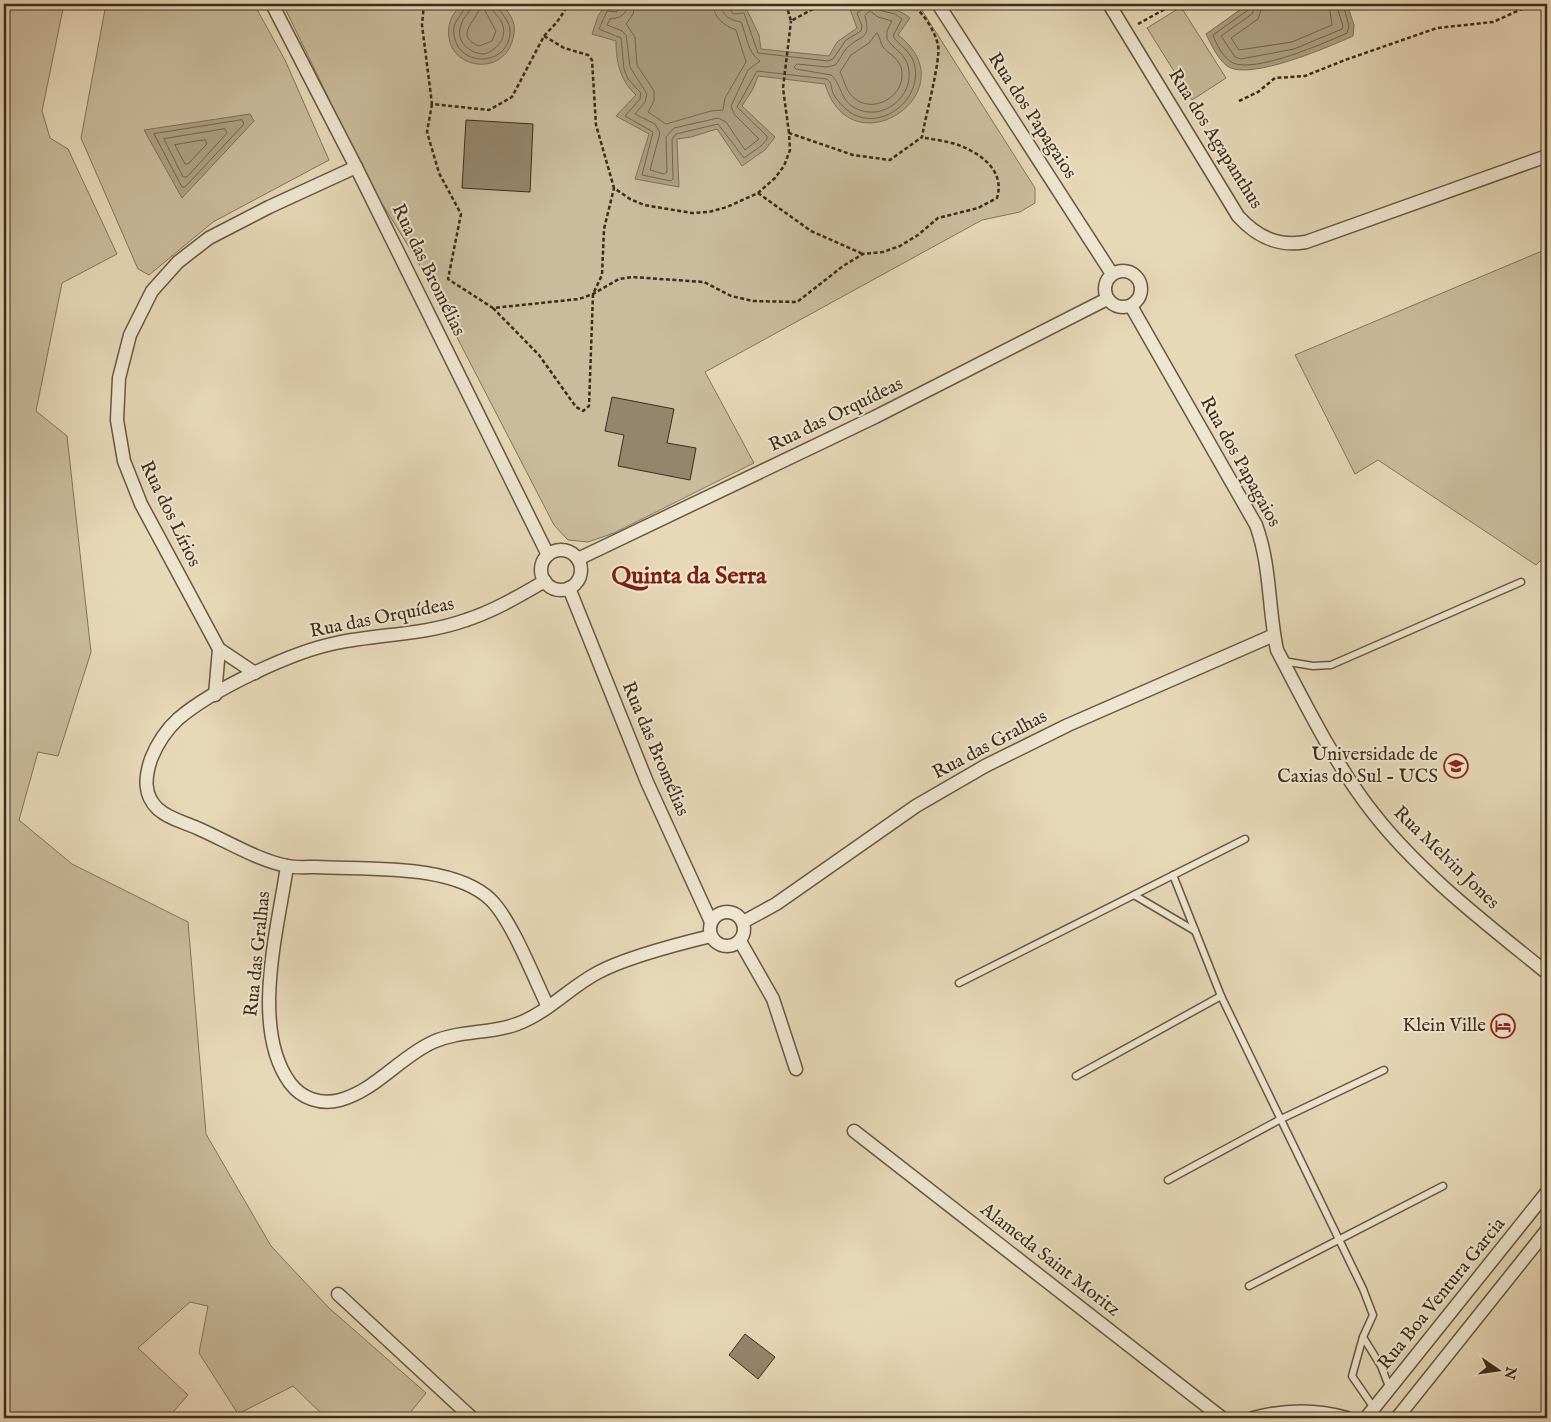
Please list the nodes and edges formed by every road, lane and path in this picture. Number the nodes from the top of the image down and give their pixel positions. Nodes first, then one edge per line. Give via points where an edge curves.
1 (272, 4) edge
2 (424, 4) edge
3 (569, 4) edge
4 (786, 4) edge
5 (822, 4) edge
6 (911, 4) edge
7 (938, 4) edge
8 (1109, 4) edge
9 (1174, 4) edge
10 (1532, 4) edge
11 (791, 22) junction
12 (1126, 31) junction
13 (544, 36) junction
14 (1239, 101) dead end
15 (432, 104) junction
16 (789, 133) junction
17 (922, 137) junction
18 (1545, 158) edge
19 (356, 167) junction
20 (614, 188) junction
21 (758, 193) junction
22 (863, 254) junction
23 (1112, 274) junction
24 (593, 294) junction
25 (1107, 298) junction
26 (1131, 306) junction
27 (493, 308) junction
28 (548, 555) junction
29 (578, 559) junction
30 (544, 581) junction
31 (1521, 582) dead end
32 (569, 588) junction
33 (1274, 634) junction
34 (219, 649) junction
35 (1283, 661) junction
36 (255, 673) junction
37 (215, 695) junction
38 (1305, 702) joint
39 (1245, 839) dead end
40 (287, 866) junction
41 (1173, 875) junction
42 (1134, 895) junction
43 (711, 922) junction
44 (743, 922) junction
45 (1195, 931) junction
46 (711, 936) junction
47 (740, 941) junction
48 (1547, 973) edge
49 (959, 983) dead end
50 (1221, 996) junction
51 (548, 1007) junction
52 (796, 1069) dead end
53 (1384, 1070) dead end
54 (1076, 1076) dead end
55 (1279, 1120) junction
56 (854, 1132) dead end
57 (1168, 1180) dead end
58 (1443, 1186) dead end
59 (1547, 1192) edge
60 (1547, 1230) edge
61 (1340, 1238) junction
62 (1250, 1286) dead end
63 (338, 1294) dead end
64 (1363, 1337) junction
65 (1393, 1386) junction
66 (1413, 1398) junction
67 (1374, 1408) junction
68 (472, 1418) edge
69 (1222, 1418) edge
70 (1252, 1418) edge
71 (1347, 1418) edge
72 (1366, 1418) edge
73 (1397, 1418) edge

1 - 19 street, Rua das Bromélias
2 - 15 path via 422,25
3 - 13 path
4 - 11 path
5 - 11 path
6 - 17 path via 926,21 938,46
7 - 23 street, Rua dos Papagaios
8 - 12 street, Rua dos Agapanthus
9 - 12 path
10 - 14 path via 1494,22 1437,28 1305,76 1276,78
11 - 16 path via 783,88
12 - 18 street, Rua dos Agapanthus via 1238,216 1257,233 1279,243 1306,242
13 - 15 path via 512,97 489,110
13 - 20 path via 564,48 588,55 592,60 596,125
15 - 27 path via 426,132 439,174 461,214 448,279
16 - 17 path via 852,155 890,160
16 - 21 path via 790,150 784,166
17 - 22 path via 961,145 982,159 997,172 1001,187 997,198 978,208 938,218 900,246
19 - 28 street, Rua das Bromélias
19 - 34 street, Rua dos Lírios via 209,238 178,262 152,291 130,335 119,378 117,420 124,461 141,504
20 - 21 path via 644,205 692,213 727,207
20 - 24 path via 604,229 602,275
21 - 22 path via 811,231
22 - 24 path via 842,266 798,302 752,301 731,296 704,282 632,277 619,279
23 - 25 street via 1105,285
23 - 26 street via 1125,271 1137,277 1142,290
24 - 27 path via 579,299
24 - 27 path via 591,386 589,406 583,411 576,407 539,355
25 - 26 street via 1117,307
25 - 29 street, Rua das Orquídeas via 874,417
26 - 33 street, Rua dos Papagaios via 1256,525 1268,568
28 - 29 street via 561,550
28 - 30 street via 542,568
29 - 32 street via 581,566 579,579
30 - 32 street via 555,589
30 - 36 street, Rua das Orquídeas via 505,604 466,620 428,630 337,642
31 - 35 lane via 1331,665
32 - 43 street, Rua das Bromélias via 647,782
33 - 35 street, Rua dos Papagaios
33 - 44 street, Rua das Gralhas via 1068,725 985,766 916,806 776,904
34 - 36 street, Rua dos Lírios
34 - 37 street
35 - 38 street, Rua dos Papagaios
36 - 37 street, Rua das Orquídeas
37 - 40 street, Rua das Orquídeas via 178,719 162,738 147,773 149,798 171,818
38 - 48 street, Rua Melvin Jones via 1368,806 1405,850 1470,910
39 - 41 lane
40 - 51 street via 405,871 446,877 467,884 489,897 503,915
40 - 51 street, Rua das Gralhas via 273,959 270,1025 278,1062 301,1094 327,1101 344,1098 370,1086 432,1043 450,1036 517,1024
41 - 42 lane
41 - 45 lane
42 - 45 lane
42 - 49 lane
43 - 44 street via 720,913 727,912 734,913
43 - 46 street
44 - 47 street
45 - 50 lane
46 - 47 street via 721,945
46 - 51 street, Rua das Gralhas via 602,970
47 - 52 street via 774,999
50 - 54 lane
50 - 55 lane
53 - 55 lane
55 - 57 lane
55 - 61 lane
56 - 69 street, Alameda Saint Moritz
58 - 61 lane
59 - 65 street, Rua Boa Ventura Garcia
60 - 66 street
61 - 62 lane
61 - 64 lane via 1373,1315
63 - 68 street
64 - 65 lane
64 - 67 lane via 1352,1376
65 - 66 street
65 - 67 street, Rua Boa Ventura Garcia
66 - 73 street
67 - 72 street, Rua Boa Ventura Garcia
70 - 71 street via 1279,1412 1305,1412

